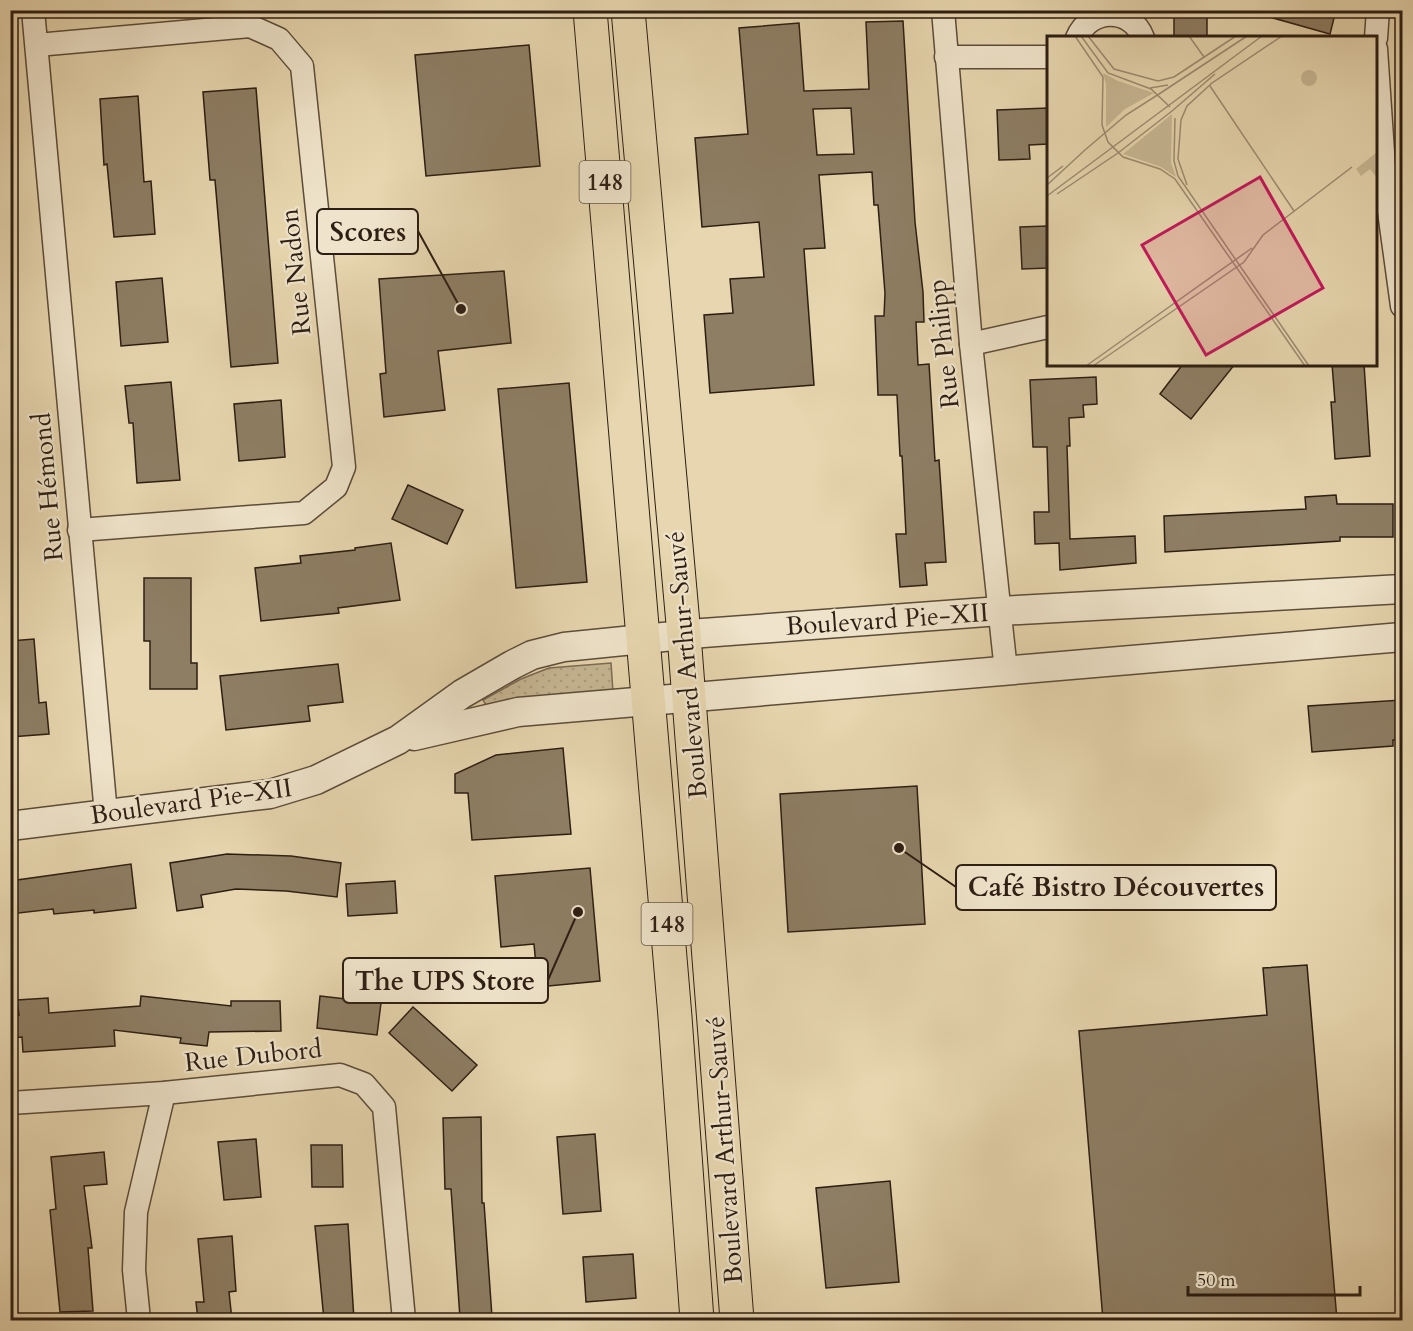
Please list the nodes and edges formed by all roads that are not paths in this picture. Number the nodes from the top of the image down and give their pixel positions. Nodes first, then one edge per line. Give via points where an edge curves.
1 (33, 10) edge
2 (590, 10) edge
3 (628, 10) edge
4 (943, 10) edge
5 (1378, 10) edge
6 (1078, 36) edge
7 (1142, 36) edge
8 (1376, 36) edge
9 (37, 45) junction
10 (946, 57) junction
11 (1047, 57) edge
12 (1377, 65) edge
13 (1402, 306) edge
14 (1047, 327) edge
15 (971, 345) junction
16 (80, 530) junction
17 (1402, 589) edge
18 (1000, 611) junction
19 (684, 635) junction
20 (1402, 637) edge
21 (643, 639) junction
22 (1006, 672) junction
23 (689, 697) junction
24 (647, 700) junction
25 (398, 740) junction
26 (106, 814) junction
27 (10, 826) edge
28 (164, 1093) junction
29 (10, 1103) edge
30 (139, 1320) edge
31 (404, 1320) edge
32 (697, 1320) edge
33 (736, 1320) edge

1 - 9 street, Rue Hémond
2 - 21 main road, Boulevard Arthur-Sauvé / 148
3 - 19 main road, Boulevard Arthur-Sauvé / 148
4 - 10 street, Rue Philipp
5 - 8 street
6 - 7 street via 1093,18 1115,14 1136,24
9 - 16 street, Rue Hémond
9 - 16 street, Rue Nadon via 250,26 279,39 302,66 344,467 336,487 304,513
10 - 11 street
10 - 15 street, Rue Philipp
12 - 13 street via 1385,182
14 - 15 street
15 - 18 street, Rue Philipp
16 - 26 street, Rue Hémond
17 - 18 street, Boulevard Pie-XII
18 - 19 street, Boulevard Pie-XII
18 - 22 street, Rue Philipp
19 - 21 street, Boulevard Pie-XII
19 - 23 main road, Boulevard Arthur-Sauvé / 148
20 - 22 street, Boulevard Pie-XII
21 - 24 main road, Boulevard Arthur-Sauvé / 148
21 - 25 street, Boulevard Pie-XII via 577,645 532,655 462,694
22 - 23 street, Boulevard Pie-XII
23 - 24 street, Boulevard Pie-XII
23 - 33 main road, Boulevard Arthur-Sauvé / 148
24 - 25 street, Boulevard Pie-XII via 518,712
24 - 32 main road, Boulevard Arthur-Sauvé / 148
25 - 26 street, Boulevard Pie-XII via 316,780 283,791
26 - 27 street, Boulevard Pie-XII
28 - 29 street, Rue Dubord
28 - 30 street via 136,1212 134,1270
28 - 31 street, Rue Dubord via 340,1075 364,1084 384,1107

